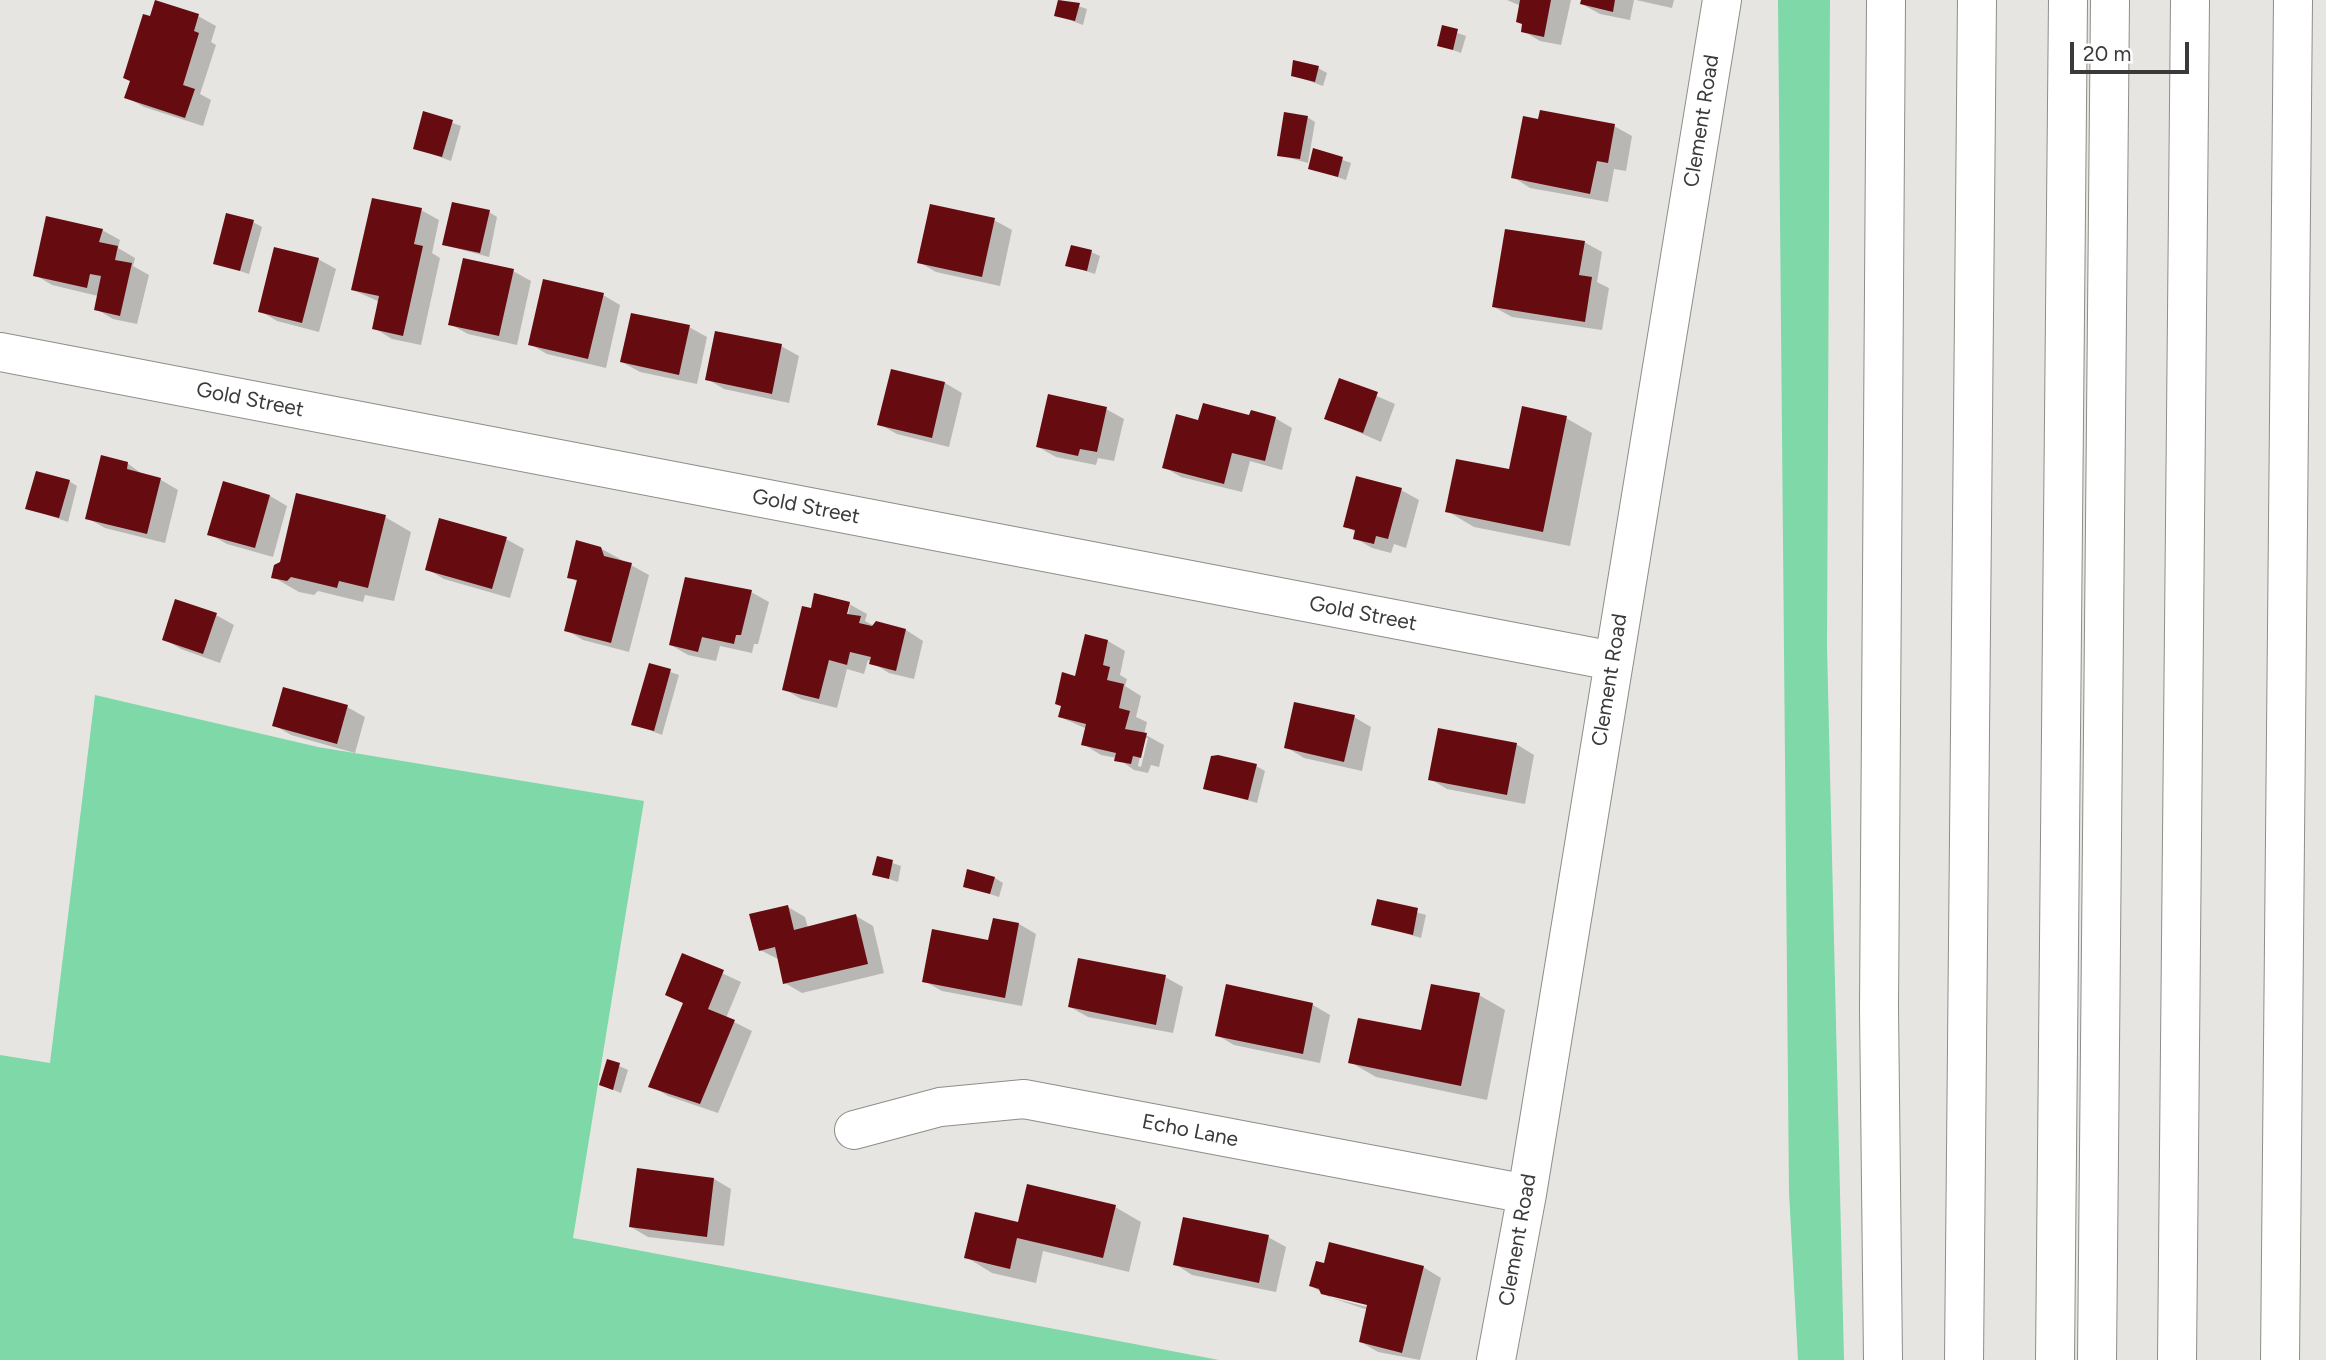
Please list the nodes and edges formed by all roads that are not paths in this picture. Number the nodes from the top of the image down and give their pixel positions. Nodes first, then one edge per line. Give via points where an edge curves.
1 (1722, 0) edge
2 (1867, 0) edge
3 (1886, 0) edge
4 (1977, 0) edge
5 (1984, 0) edge
6 (2068, 0) edge
7 (2110, 0) edge
8 (2190, 0) edge
9 (2293, 0) edge
10 (1976, 56) junction
11 (1885, 107) junction
12 (0, 352) edge
13 (1613, 662) junction
14 (854, 1130) dead end
15 (1527, 1194) junction
16 (1496, 1360) edge
17 (1883, 1360) edge
18 (1964, 1360) edge
19 (2055, 1360) edge
20 (2097, 1360) edge
21 (2177, 1360) edge
22 (2280, 1360) edge

1 - 13 main road, Clement Road
2 - 11 main road
3 - 11 main road
4 - 10 main road
5 - 10 main road
6 - 19 main road
7 - 20 main road
8 - 21 main road
9 - 22 main road
10 - 18 main road
11 - 17 main road via 1879,994
12 - 13 main road, Gold Street
13 - 15 main road, Clement Road
14 - 15 main road, Echo Lane via 940,1107 1024,1100
15 - 16 main road, Clement Road

